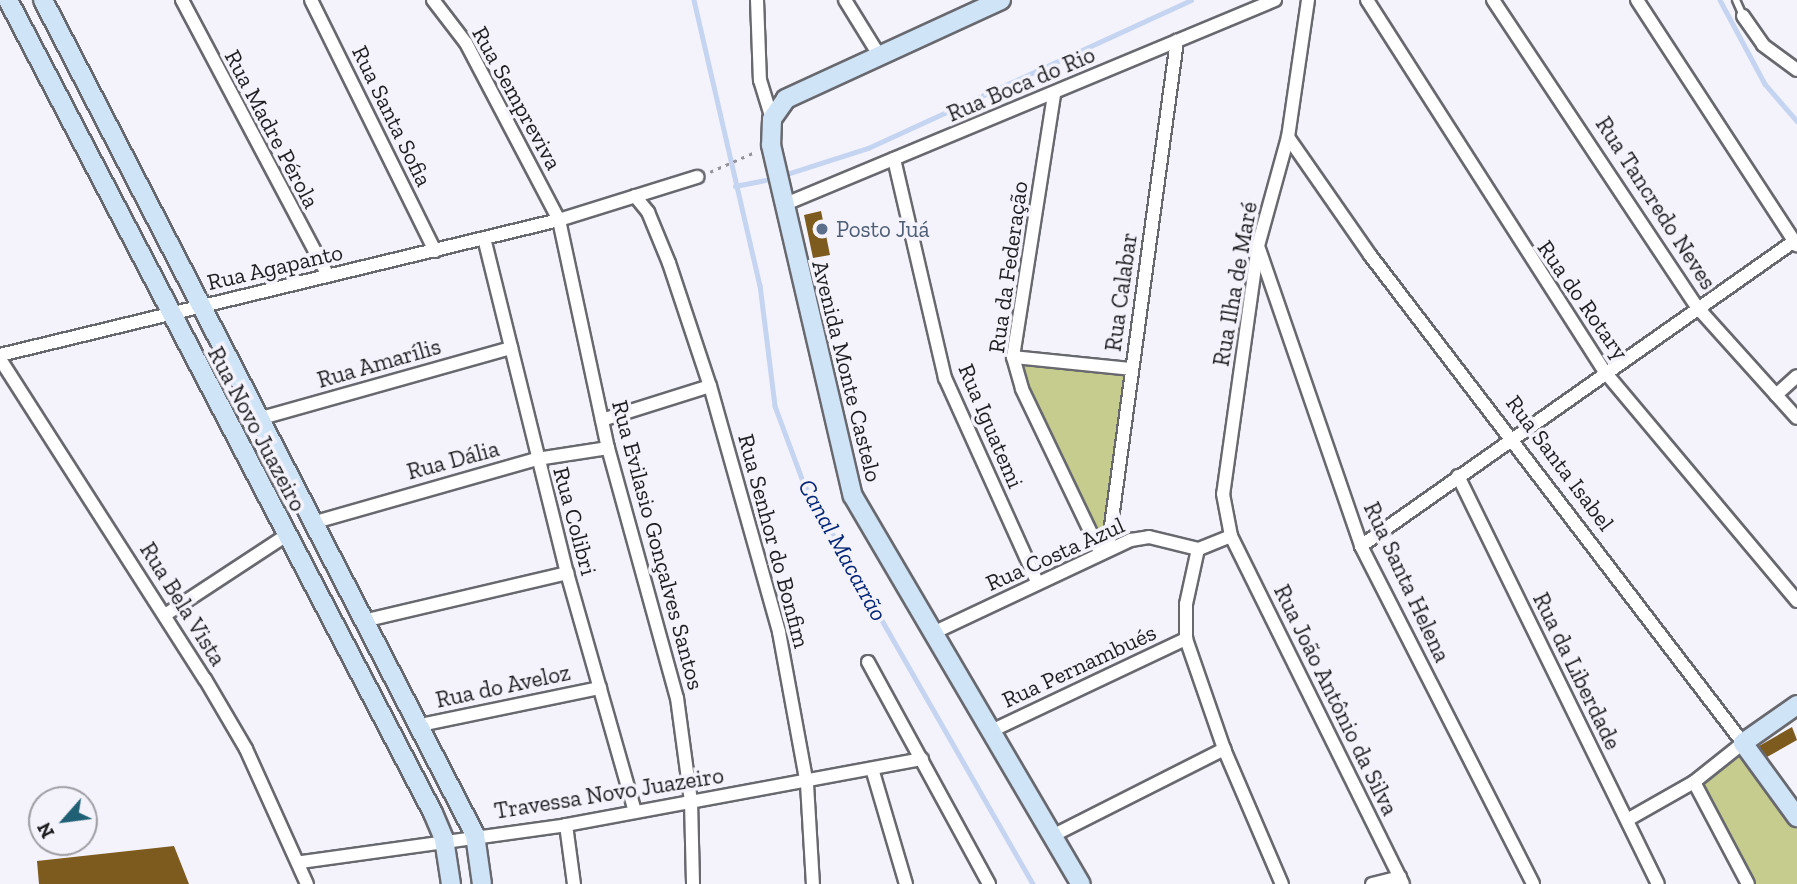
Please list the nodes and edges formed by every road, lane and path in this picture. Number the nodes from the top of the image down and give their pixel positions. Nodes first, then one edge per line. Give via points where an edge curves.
1 (8, 0) edge
2 (43, 0) edge
3 (182, 0) edge
4 (310, 0) edge
5 (433, 0) edge
6 (757, 0) edge
7 (845, 0) edge
8 (1275, 0) edge
9 (1308, 0) edge
10 (1367, 0) edge
11 (1493, 0) edge
12 (1637, 0) edge
13 (1736, 0) edge
14 (990, 2) edge
15 (1743, 16) joint
16 (1177, 41) junction
17 (879, 55) junction
18 (1797, 70) edge
19 (1054, 95) junction
20 (772, 119) junction
21 (1288, 137) junction
22 (741, 158) dead end
23 (894, 159) junction
24 (712, 171) dead end
25 (697, 177) dead end
26 (635, 196) junction
27 (781, 196) junction
28 (559, 220) junction
29 (484, 239) junction
30 (1795, 244) edge
31 (1258, 246) junction
32 (435, 251) junction
33 (328, 276) junction
34 (199, 306) junction
35 (1697, 307) junction
36 (167, 312) junction
37 (511, 348) junction
38 (0, 357) edge
39 (1013, 357) junction
40 (1131, 369) junction
41 (1605, 372) junction
42 (1797, 376) edge
43 (710, 386) junction
44 (1776, 395) junction
45 (1797, 418) edge
46 (258, 419) junction
47 (602, 420) junction
48 (1510, 439) junction
49 (608, 447) junction
50 (537, 459) junction
51 (1458, 476) junction
52 (312, 523) junction
53 (286, 536) junction
54 (1231, 536) junction
55 (1361, 546) junction
56 (1198, 549) junction
57 (1104, 550) junction
58 (567, 573) junction
59 (1037, 582) junction
60 (1797, 601) edge
61 (165, 615) junction
62 (363, 621) junction
63 (933, 633) junction
64 (1185, 639) junction
65 (868, 662) dead end
66 (600, 688) junction
67 (1797, 705) edge
68 (416, 726) junction
69 (991, 731) junction
70 (1744, 743) junction
71 (1224, 749) junction
72 (922, 759) junction
73 (873, 772) junction
74 (1694, 782) junction
75 (807, 784) junction
76 (691, 801) junction
77 (635, 811) junction
78 (1797, 817) edge
79 (1627, 820) junction
80 (565, 825) junction
81 (475, 835) junction
82 (1054, 835) junction
83 (444, 839) junction
84 (301, 862) junction
85 (1401, 881) edge
86 (1080, 882) edge
87 (307, 884) edge
88 (451, 884) edge
89 (482, 884) edge
90 (574, 884) edge
91 (693, 884) edge
92 (813, 884) edge
93 (906, 884) edge
94 (989, 884) edge
95 (1282, 884) edge
96 (1372, 884) edge
97 (1533, 884) edge
98 (1658, 884) edge
99 (1748, 884) edge

1 - 36 street, Rua Novo Juazeiro
2 - 34 street, Rua Novo Juazeiro
3 - 33 street, Rua Madre Pérola
4 - 32 street, Rua Santa Sofia
5 - 28 street, Rua Sempreviva via 466,44
6 - 20 street via 760,80
7 - 17 street
8 - 16 street, Rua Boca do Rio
9 - 21 street, Rua Ilha de Maré
10 - 41 street, Rua do Rotary
11 - 35 street, Rua Tancredo Neves
12 - 30 street
13 - 15 lane
14 - 17 street
15 - 18 street via 1763,45
16 - 19 street, Rua Boca do Rio
16 - 40 street, Rua Calabar
17 - 20 street via 786,99
19 - 23 street, Rua Boca do Rio
19 - 39 street, Rua da Federação
20 - 27 street, Avenida Monte Castelo
21 - 31 street, Rua Ilha de Maré
21 - 48 street, Rua Santa Isabel
22 - 24 path
23 - 27 street, Rua Boca do Rio
23 - 59 street, Rua Iguatemi via 945,378
25 - 26 street, Rua Agapanto
26 - 28 street, Rua Agapanto
26 - 43 street, Rua Senhor do Bonfim via 651,220
27 - 63 street, Avenida Monte Castelo via 853,496
28 - 29 street, Rua Agapanto
28 - 47 street, Rua Evilasio Gonçalves Santos
29 - 32 street, Rua Agapanto
29 - 37 street, Rua Colibri
30 - 35 street
31 - 54 street, Rua Ilha de Maré via 1223,494
31 - 55 street, Rua Santa Helena
32 - 33 street, Rua Agapanto
33 - 34 street, Rua Agapanto
34 - 36 street, Rua Agapanto
34 - 46 street, Rua Novo Juazeiro
35 - 41 street
35 - 44 street, Rua Tancredo Neves
36 - 38 street, Rua Agapanto
36 - 53 street, Rua Novo Juazeiro
37 - 46 street, Rua Amarílis
37 - 50 street, Rua Colibri
38 - 61 street, Rua Bela Vista
39 - 40 street
39 - 57 street, Rua da Federação via 1022,389
40 - 57 street, Rua Calabar
41 - 48 street
41 - 60 street, Rua do Rotary
42 - 44 street
43 - 47 street
43 - 75 street, Rua Senhor do Bonfim via 779,632
44 - 45 street, Rua Tancredo Neves
46 - 52 street, Rua Novo Juazeiro
47 - 49 street, Rua Evilasio Gonçalves Santos
48 - 51 street
48 - 70 street, Rua Santa Isabel
49 - 50 street, Rua Dália
49 - 76 street, Rua Evilasio Gonçalves Santos via 677,698
50 - 52 street, Rua Dália
50 - 58 street, Rua Colibri
51 - 55 street
51 - 79 street, Rua da Liberdade
52 - 62 street, Rua Novo Juazeiro
53 - 61 street
53 - 83 street, Rua Novo Juazeiro
54 - 56 street
54 - 85 street, Rua João Antônio da Silva
55 - 97 street, Rua Santa Helena
56 - 57 street, Rua Costa Azul via 1149,537
56 - 64 street via 1186,604
57 - 59 street, Rua Costa Azul
58 - 62 street
58 - 66 street, Rua Colibri
59 - 63 street, Rua Costa Azul
61 - 84 street, Rua Bela Vista via 246,749
62 - 68 street, Rua Novo Juazeiro
63 - 69 street, Avenida Monte Castelo
64 - 69 street, Rua Pernambués
64 - 71 street
65 - 72 street
66 - 68 street, Rua do Aveloz
66 - 77 street, Rua Colibri
67 - 70 street
68 - 81 street, Rua Novo Juazeiro
69 - 82 street, Avenida Monte Castelo
70 - 74 street
70 - 78 street, Rua Santa Isabel
71 - 82 street
71 - 95 street
72 - 73 street, Travessa Novo Juazeiro
72 - 94 street
73 - 75 street, Travessa Novo Juazeiro
73 - 93 street
74 - 79 street
74 - 99 street
75 - 76 street, Travessa Novo Juazeiro
75 - 92 street, Rua Senhor do Bonfim
76 - 77 street, Travessa Novo Juazeiro
76 - 91 street, Rua Evilasio Gonçalves Santos
77 - 80 street, Travessa Novo Juazeiro
79 - 98 street, Rua da Liberdade
80 - 81 street, Travessa Novo Juazeiro
80 - 90 street
81 - 83 street, Travessa Novo Juazeiro
81 - 89 street, Rua Novo Juazeiro
82 - 86 street, Avenida Monte Castelo
83 - 84 street, Travessa Novo Juazeiro
83 - 88 street, Rua Novo Juazeiro
84 - 87 street, Rua Bela Vista
85 - 96 street

